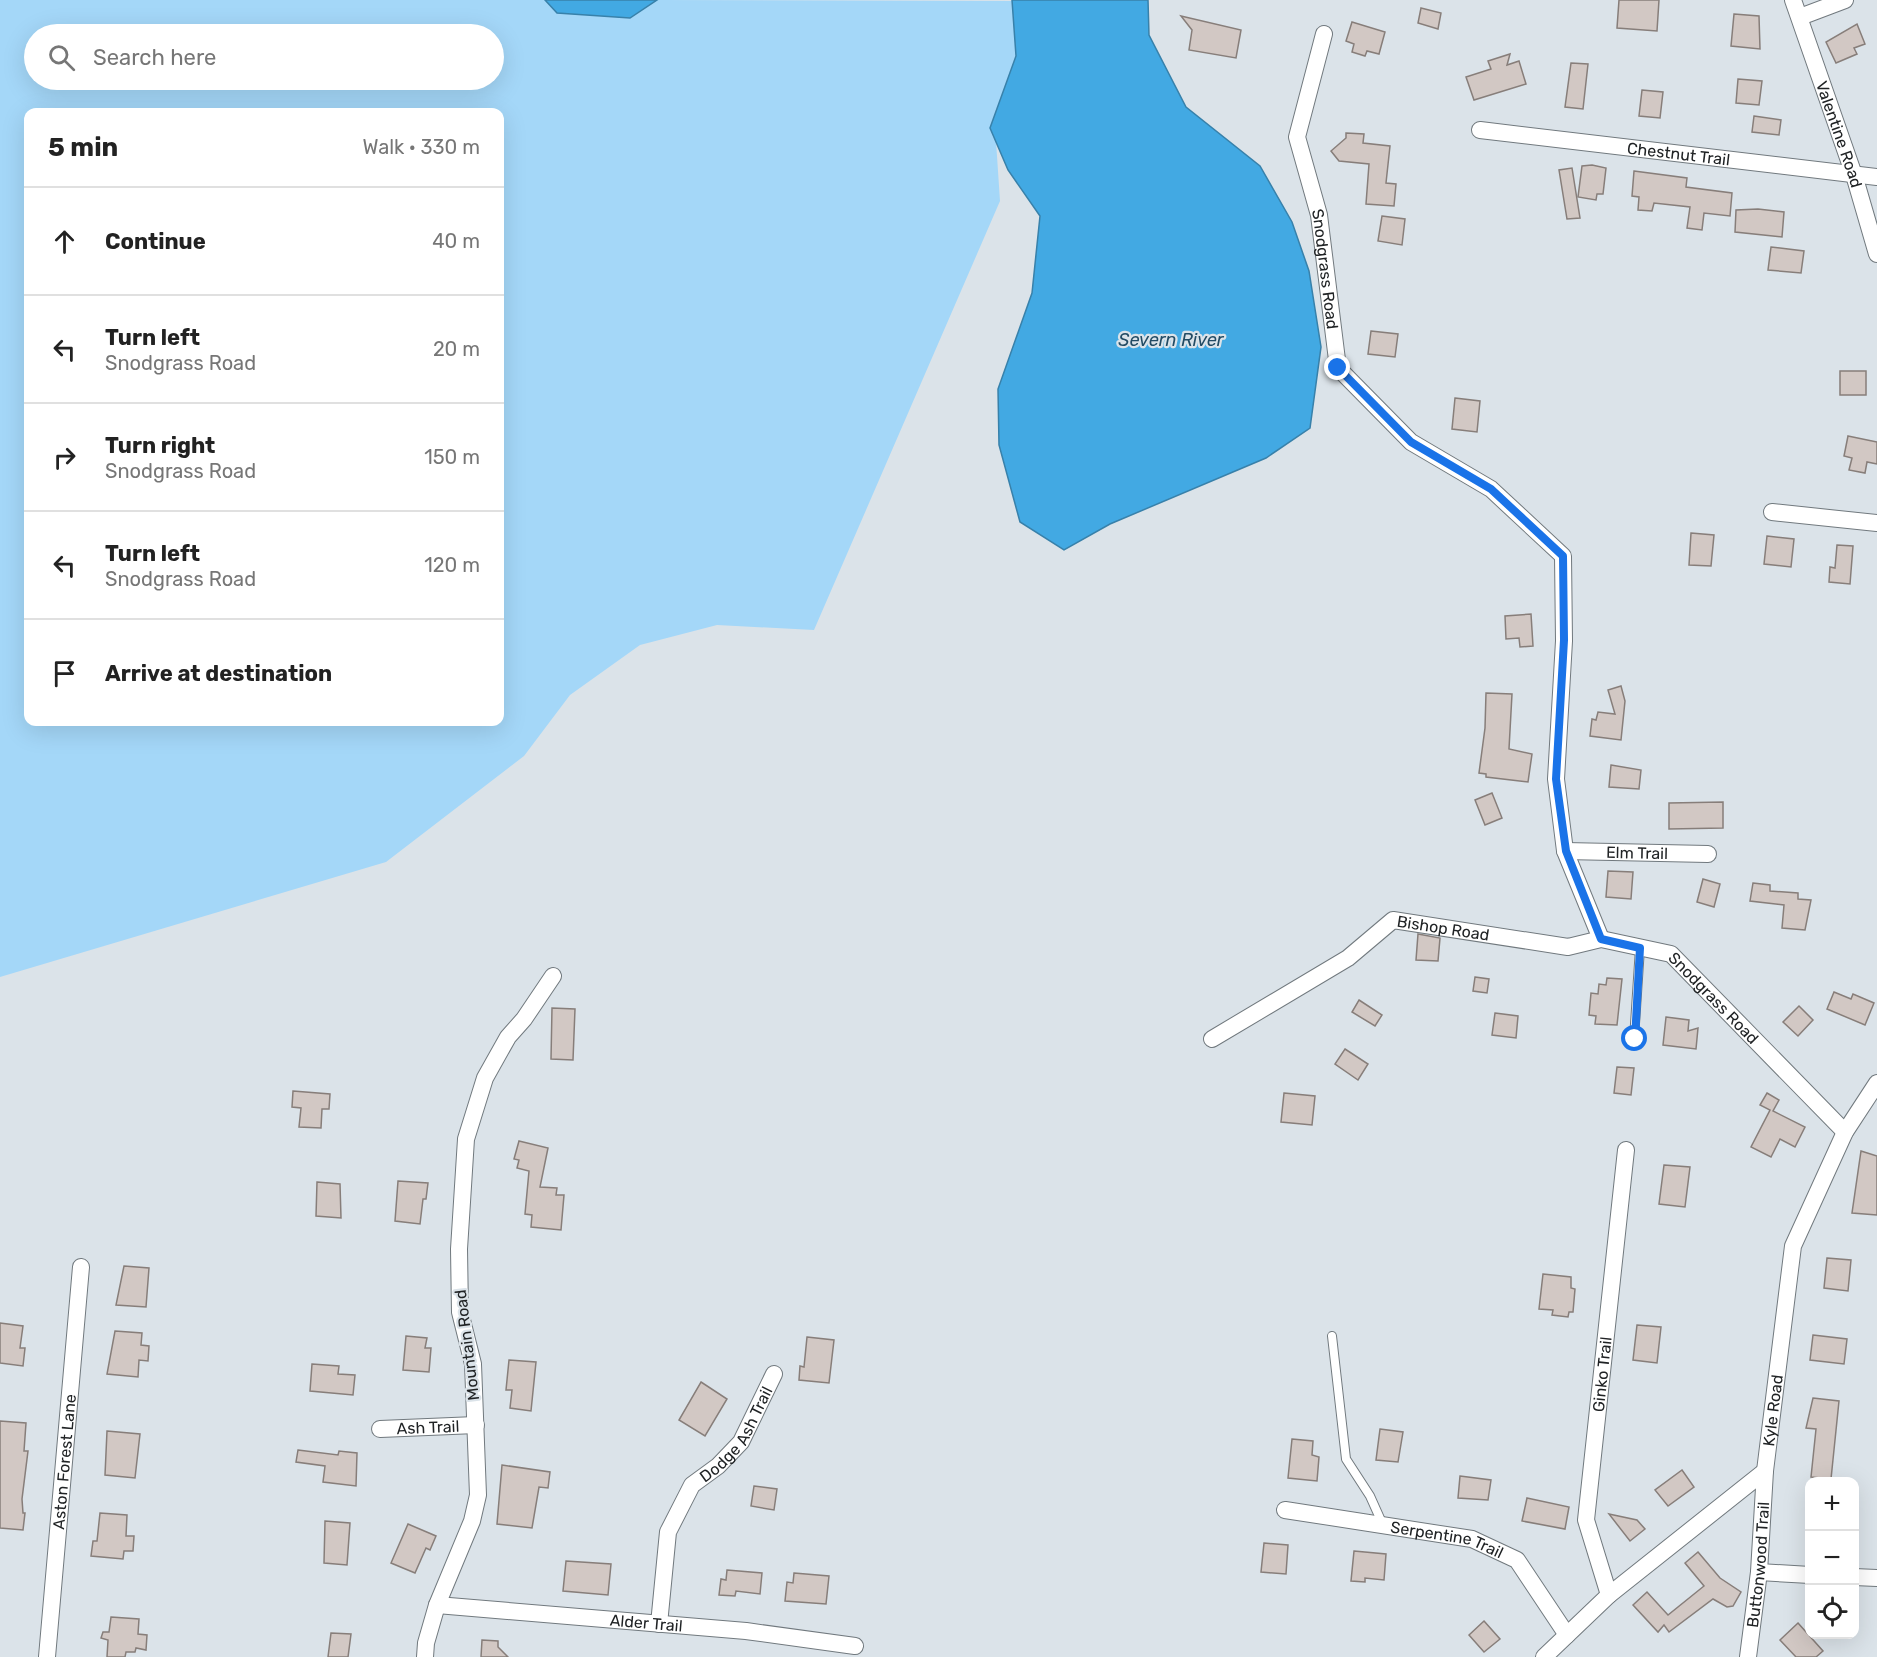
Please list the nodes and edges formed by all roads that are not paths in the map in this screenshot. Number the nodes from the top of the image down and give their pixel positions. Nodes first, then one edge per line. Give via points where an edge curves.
1 (1793, 0) edge
2 (1845, 0) edge
3 (1800, 17) junction
4 (1324, 34) dead end
5 (1480, 130) dead end
6 (1854, 175) junction
7 (1877, 177) edge
8 (1877, 254) edge
9 (1772, 512) dead end
10 (1877, 523) edge
11 (1566, 851) junction
12 (1708, 854) dead end
13 (1601, 939) junction
14 (1640, 948) junction
15 (553, 976) dead end
16 (1212, 1039) dead end
17 (1635, 1039) dead end
18 (1877, 1083) edge
19 (1845, 1132) junction
20 (1626, 1150) dead end
21 (81, 1267) dead end
22 (1332, 1336) dead end
23 (774, 1374) dead end
24 (476, 1425) junction
25 (380, 1429) dead end
26 (1765, 1471) junction
27 (1285, 1510) dead end
28 (1383, 1526) junction
29 (1759, 1572) junction
30 (1805, 1575) edge
31 (1859, 1577) edge
32 (1877, 1578) edge
33 (1609, 1595) junction
34 (436, 1605) junction
35 (659, 1624) junction
36 (1568, 1635) junction
37 (855, 1646) dead end
38 (47, 1657) edge
39 (425, 1657) edge
40 (1544, 1657) edge
41 (1748, 1657) edge

1 - 3 street, Valentine Road
2 - 3 street
3 - 6 street, Valentine Road
4 - 11 street, Snodgrass Road via 1296,137 1319,215 1338,368 1411,442 1491,489 1563,556 1564,640 1556,779
5 - 6 street, Chestnut Trail
6 - 7 street, Chestnut Trail
6 - 8 street, Valentine Road
9 - 10 street
11 - 12 street, Elm Trail
11 - 13 street, Snodgrass Road
13 - 14 street, Snodgrass Road
13 - 16 street, Bishop Road via 1568,947 1394,920 1348,958
14 - 17 lane
14 - 19 street, Snodgrass Road via 1671,954
15 - 24 street, Mountain Road via 508,1037 484,1078 466,1139 459,1249 460,1312 473,1364
18 - 19 street, Kyle Road
19 - 26 street, Kyle Road via 1793,1246
20 - 33 street, Ginko Trail via 1586,1520
21 - 38 street, Aston Forest Lane
22 - 28 lane via 1346,1458
23 - 35 street, Dodge Ash Trail via 741,1442 692,1485 668,1532
24 - 25 street, Ash Trail
24 - 34 street, Mountain Road via 478,1495 472,1521
26 - 29 street, Buttonwood Trail
26 - 33 street, Kyle Road
27 - 28 street, Serpentine Trail
28 - 36 street, Serpentine Trail via 1472,1539 1517,1560
29 - 30 street
29 - 41 street, Buttonwood Trail
31 - 32 street
33 - 36 street, Kyle Road
34 - 35 street, Alder Trail
34 - 39 street, Mountain Road
35 - 37 street, Alder Trail
36 - 40 street, Kyle Road

